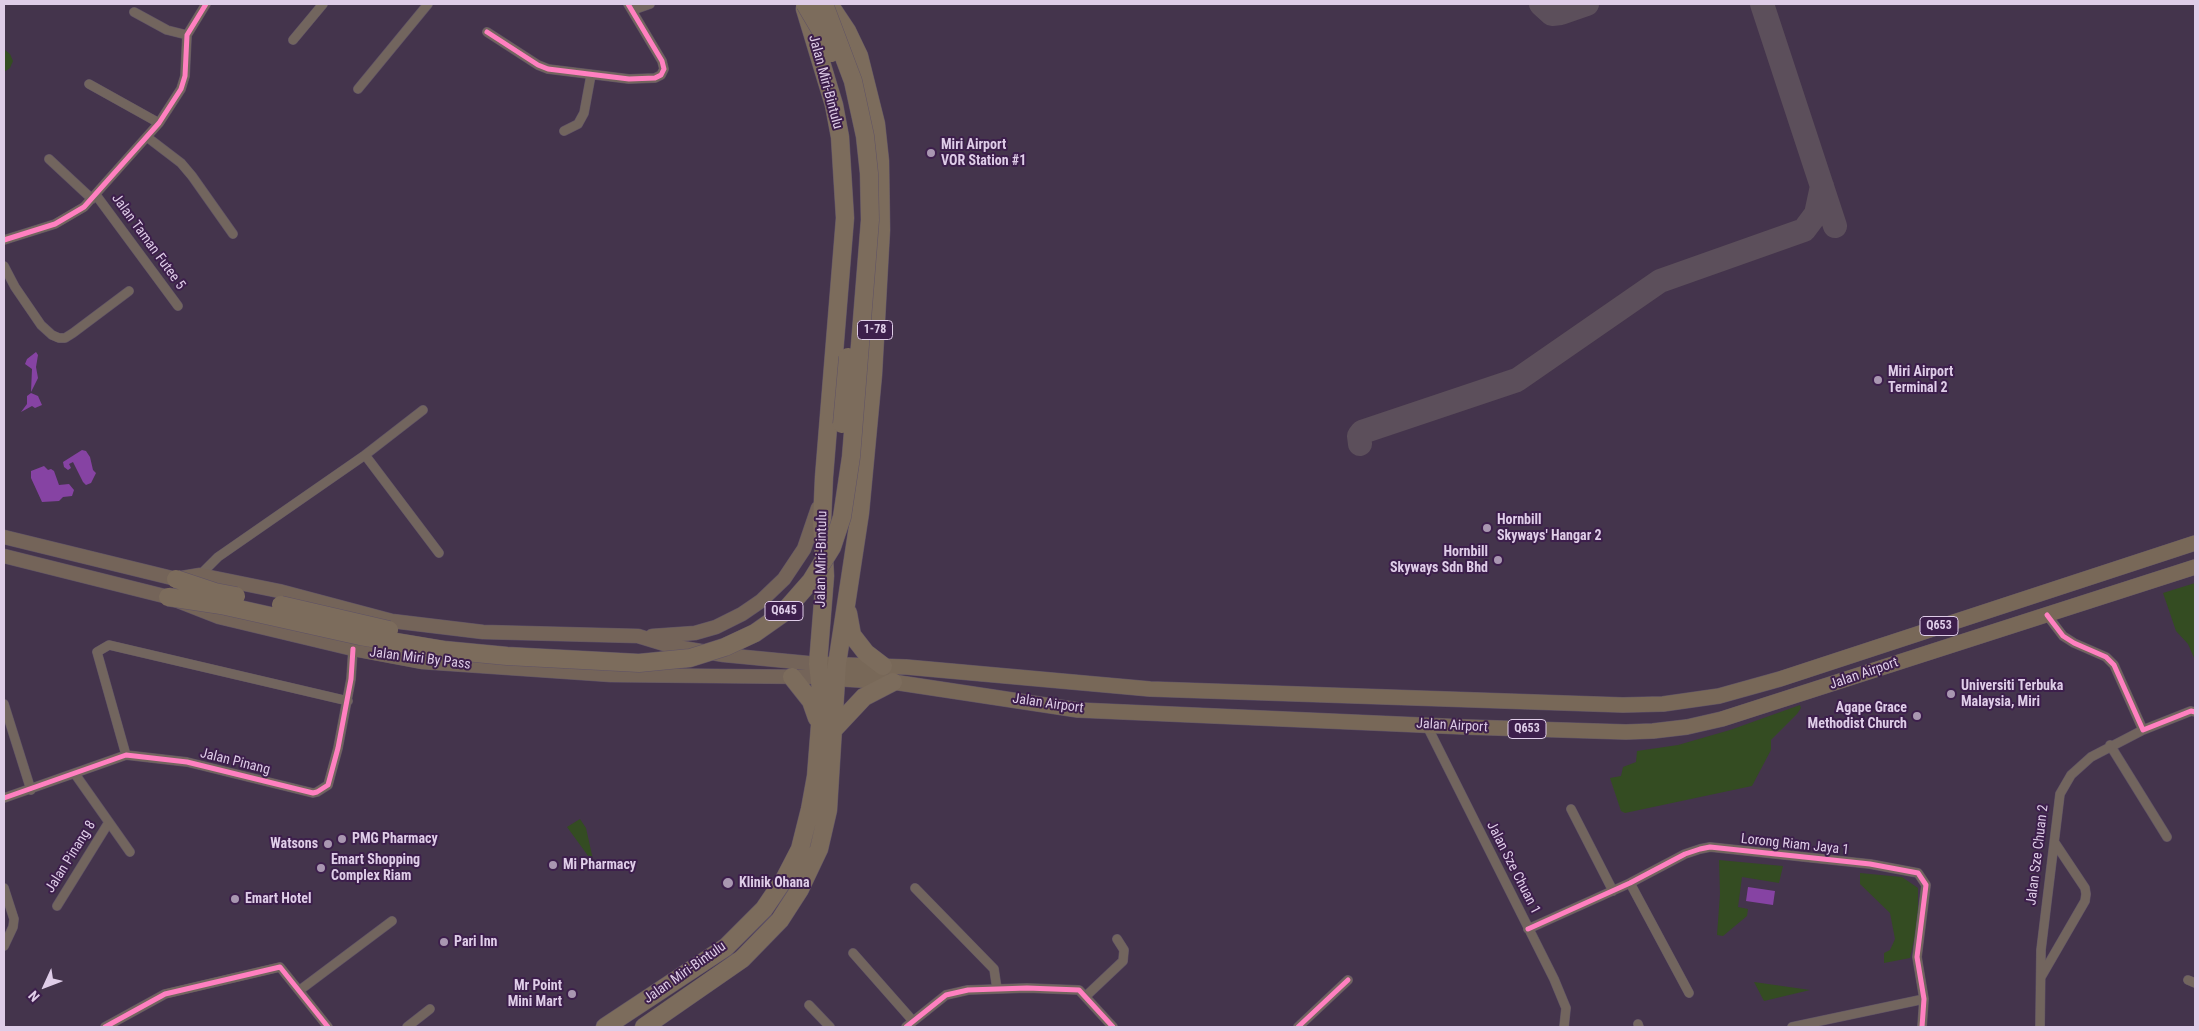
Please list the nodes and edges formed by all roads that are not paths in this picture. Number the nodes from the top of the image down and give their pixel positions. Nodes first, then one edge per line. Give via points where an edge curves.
1 (206, 4) edge
2 (323, 4) edge
3 (428, 4) edge
4 (650, 4) edge
5 (804, 4) edge
6 (824, 4) edge
7 (829, 4) edge
8 (630, 7) edge
9 (134, 12) dead end
10 (487, 32) dead end
11 (187, 35) junction
12 (294, 40) dead end
13 (592, 76) junction
14 (89, 84) dead end
15 (358, 89) dead end
16 (159, 123) junction
17 (564, 131) dead end
18 (147, 137) junction
19 (49, 160) dead end
20 (94, 197) junction
21 (233, 234) dead end
22 (4, 240) edge
23 (4, 266) edge
24 (129, 291) dead end
25 (178, 306) dead end
26 (424, 410) dead end
27 (365, 455) junction
28 (824, 477) junction
29 (4, 537) edge
30 (2195, 542) edge
31 (439, 554) dead end
32 (4, 556) edge
33 (2195, 567) edge
34 (200, 575) junction
35 (176, 579) junction
36 (168, 597) junction
37 (846, 605) junction
38 (2003, 605) junction
39 (2047, 615) junction
40 (638, 636) junction
41 (353, 649) junction
42 (883, 666) junction
43 (818, 671) junction
44 (837, 671) junction
45 (792, 677) junction
46 (893, 682) junction
47 (1397, 697) junction
48 (348, 700) junction
49 (4, 704) edge
50 (2195, 712) edge
51 (1426, 724) junction
52 (827, 727) junction
53 (2142, 730) junction
54 (2110, 746) junction
55 (126, 755) junction
56 (75, 774) junction
57 (31, 790) junction
58 (4, 798) edge
59 (1571, 808) dead end
60 (109, 822) junction
61 (2167, 838) dead end
62 (2055, 843) junction
63 (130, 852) dead end
64 (1630, 883) junction
65 (4, 888) edge
66 (915, 888) dead end
67 (1613, 891) junction
68 (57, 906) dead end
69 (392, 921) dead end
70 (1528, 929) junction
71 (1116, 939) dead end
72 (4, 946) edge
73 (853, 953) dead end
74 (2041, 977) junction
75 (1348, 980) dead end
76 (997, 989) junction
77 (300, 990) junction
78 (1689, 993) dead end
79 (1086, 996) junction
80 (1924, 999) junction
81 (809, 1004) dead end
82 (430, 1009) dead end
83 (910, 1024) edge
84 (105, 1027) edge
85 (328, 1027) edge
86 (407, 1027) edge
87 (605, 1027) edge
88 (644, 1027) edge
89 (830, 1027) edge
90 (1113, 1027) edge
91 (1298, 1027) edge
92 (1564, 1027) edge
93 (1792, 1027) edge
94 (1922, 1027) edge
95 (2040, 1027) edge

1 - 11 street
2 - 12 street
3 - 15 street
4 - 8 street
5 - 28 highway, Jalan Miri-Bintulu / 1-78 via 834,105 844,176 845,218
5 - 35 highway, Q645, bridge via 821,31 847,101 860,189 836,497 819,549 780,602 752,623 722,638 677,650 634,651 504,645 395,632 215,592
6 - 36 highway, Q645, bridge via 853,81 861,118 869,173 870,220 852,457 842,518 832,547 811,581 782,614 755,633 725,647 690,658 640,663 444,650
7 - 37 highway, Jalan Miri-Bintulu / 1-78 via 859,56 876,124 880,161 881,230 873,375 860,513
8 - 13 street via 662,61 664,69 661,75 645,79
9 - 11 street via 167,30
10 - 13 street via 538,65
11 - 16 street via 183,82
13 - 17 street via 581,119
14 - 16 street
16 - 18 street
18 - 20 street
18 - 21 street via 181,163
19 - 20 street, Jalan Taman Futee 5
20 - 22 street via 76,213 55,224
20 - 25 street, Jalan Taman Futee 5
23 - 24 street via 41,325 59,338 73,333
26 - 27 street
27 - 31 street
27 - 34 street via 218,556
28 - 40 main road via 817,516 804,548 784,579 761,601 716,627 695,633
28 - 43 highway, Jalan Miri-Bintulu / 1-78 via 825,576
29 - 35 main road, Q645
30 - 38 main road, Jalan Airport / Q653
32 - 36 main road, Jalan Miri By Pass / Q645
33 - 39 main road, Jalan Airport / Q653
34 - 35 main road, Q645
34 - 40 main road, Q645 via 318,600 392,621 482,632
36 - 41 main road, Jalan Miri By Pass / Q645 via 219,617
37 - 42 highway via 852,635
37 - 44 highway, Jalan Miri-Bintulu / 1-78
38 - 39 main road via 2027,601 2038,604
38 - 47 main road, Jalan Airport / Q653 via 1719,696 1663,704 1623,705
39 - 51 main road, Jalan Airport / Q653 via 1826,687 1687,727 1626,732
39 - 53 street via 2062,636 2106,657 2114,665
40 - 43 main road, Q645 via 671,646
41 - 45 main road, Jalan Miri By Pass / Q645 via 422,662 564,673
41 - 48 street, Jalan Pinang
42 - 44 main road, Jalan Airport / Q653
42 - 47 main road, Jalan Airport / Q653 via 1123,687
43 - 44 main road, Q653
43 - 45 main road, Jalan Miri By Pass / Q645
43 - 52 highway, Jalan Miri-Bintulu
44 - 46 main road, Jalan Airport / Q653
44 - 52 highway, Jalan Miri-Bintulu
45 - 52 highway
46 - 51 main road, Jalan Airport / Q653 via 1078,710
46 - 52 highway via 864,697
47 - 51 main road via 1416,706
48 - 55 street, Jalan Pinang via 328,785 317,792 187,762
48 - 55 street via 109,645 96,652
49 - 57 street
50 - 53 street, Jalan Sze Chuan 2
51 - 70 street, Jalan Sze Chuan 1
52 - 87 highway, Jalan Miri-Bintulu via 800,849 786,878 764,909 726,947
52 - 88 highway, Jalan Miri-Bintulu via 828,810 819,849 800,889 780,920 742,959
53 - 54 street, Jalan Sze Chuan 2
54 - 61 street
54 - 62 street, Jalan Sze Chuan 2 via 2091,757 2064,785 2056,815
55 - 56 street, Jalan Pinang
56 - 57 street, Jalan Pinang
56 - 60 street, Jalan Pinang 8
57 - 58 street, Jalan Pinang
59 - 67 street
60 - 63 street
60 - 68 street, Jalan Pinang 8
62 - 74 street, Jalan Sze Chuan 2 via 2041,950
62 - 74 street via 2086,894
64 - 67 street, Lorong Riam Jaya 1
64 - 78 street
64 - 80 street, Lorong Riam Jaya 1 via 1685,854 1710,847 1870,864 1918,873 1926,885 1918,957
65 - 72 street via 14,919
66 - 76 street via 994,969
67 - 70 street, Lorong Riam Jaya 1
69 - 77 street
70 - 92 street, Jalan Sze Chuan 1 via 1564,1004
71 - 79 street via 1124,950 1123,961
73 - 83 street
74 - 95 street, Jalan Sze Chuan 2
75 - 91 street
76 - 79 street via 1073,988
76 - 83 street via 958,991 946,995
77 - 84 street via 280,967 166,994
77 - 85 street
79 - 90 street
80 - 93 street
80 - 94 street, Lorong Riam Jaya 1
81 - 89 street
82 - 86 street

